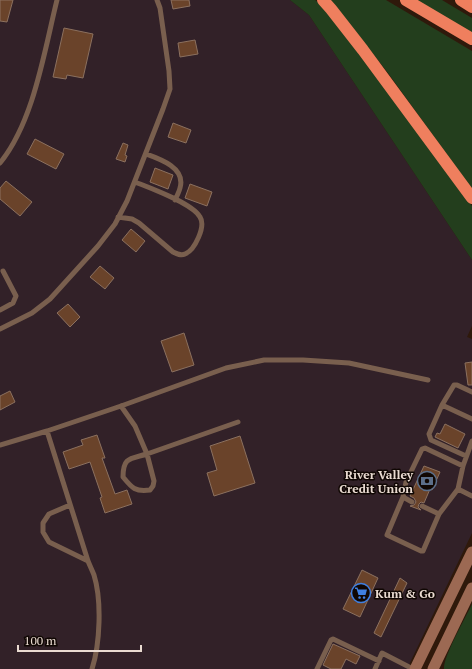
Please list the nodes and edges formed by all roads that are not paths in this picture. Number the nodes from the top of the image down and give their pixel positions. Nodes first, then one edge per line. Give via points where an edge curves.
1 (57, 0) edge
2 (157, 0) edge
3 (322, 0) edge
4 (406, 0) edge
5 (461, 0) edge
6 (472, 7) edge
7 (472, 40) edge
8 (146, 154) junction
9 (0, 163) edge
10 (135, 182) junction
11 (472, 198) edge
12 (175, 200) junction
13 (118, 217) junction
14 (3, 271) dead end
15 (0, 310) edge
16 (0, 330) edge
17 (428, 380) dead end
18 (472, 392) edge
19 (442, 405) junction
20 (121, 406) junction
21 (472, 419) edge
22 (238, 422) dead end
23 (47, 430) junction
24 (472, 441) edge
25 (0, 444) edge
26 (147, 454) junction
27 (466, 456) junction
28 (463, 466) junction
29 (458, 490) junction
30 (472, 496) edge
31 (403, 497) junction
32 (412, 502) dead end
33 (70, 505) junction
34 (422, 506) dead end
35 (440, 514) junction
36 (472, 552) edge
37 (88, 561) junction
38 (472, 588) edge
39 (379, 661) junction
40 (92, 669) edge
41 (317, 669) edge
42 (375, 669) edge
43 (414, 669) edge
44 (434, 669) edge

1 - 9 lane via 35,94 16,137
2 - 8 lane via 170,89
3 - 11 highway via 363,50
4 - 7 highway
5 - 6 highway
8 - 10 lane
8 - 12 lane via 168,164 177,172 181,187
10 - 12 lane via 158,190
10 - 13 lane via 128,201
12 - 13 lane via 196,212 202,220 203,227 196,242 185,254 173,252 132,219
13 - 16 lane via 98,246 50,299 32,313
14 - 15 lane via 16,296 13,303
17 - 20 lane via 349,363 264,360 226,368
18 - 19 lane via 454,385
19 - 21 lane
19 - 27 lane via 429,437
20 - 23 lane
20 - 26 lane via 135,426
22 - 26 lane
23 - 25 lane
23 - 33 lane
24 - 27 lane
26 - 26 lane via 154,486 150,490 140,491 134,489 123,477 123,467 128,460
27 - 28 lane
28 - 29 lane
28 - 31 lane via 423,448 406,482
29 - 30 lane
29 - 35 lane
31 - 32 lane
31 - 35 lane via 387,535 422,551
33 - 37 lane
33 - 37 lane via 49,514 43,523 42,532 49,542
34 - 35 lane
36 - 43 main road
37 - 40 lane via 94,575 99,617
38 - 44 main road
39 - 41 lane via 333,639
39 - 42 lane
39 - 43 lane via 382,653

